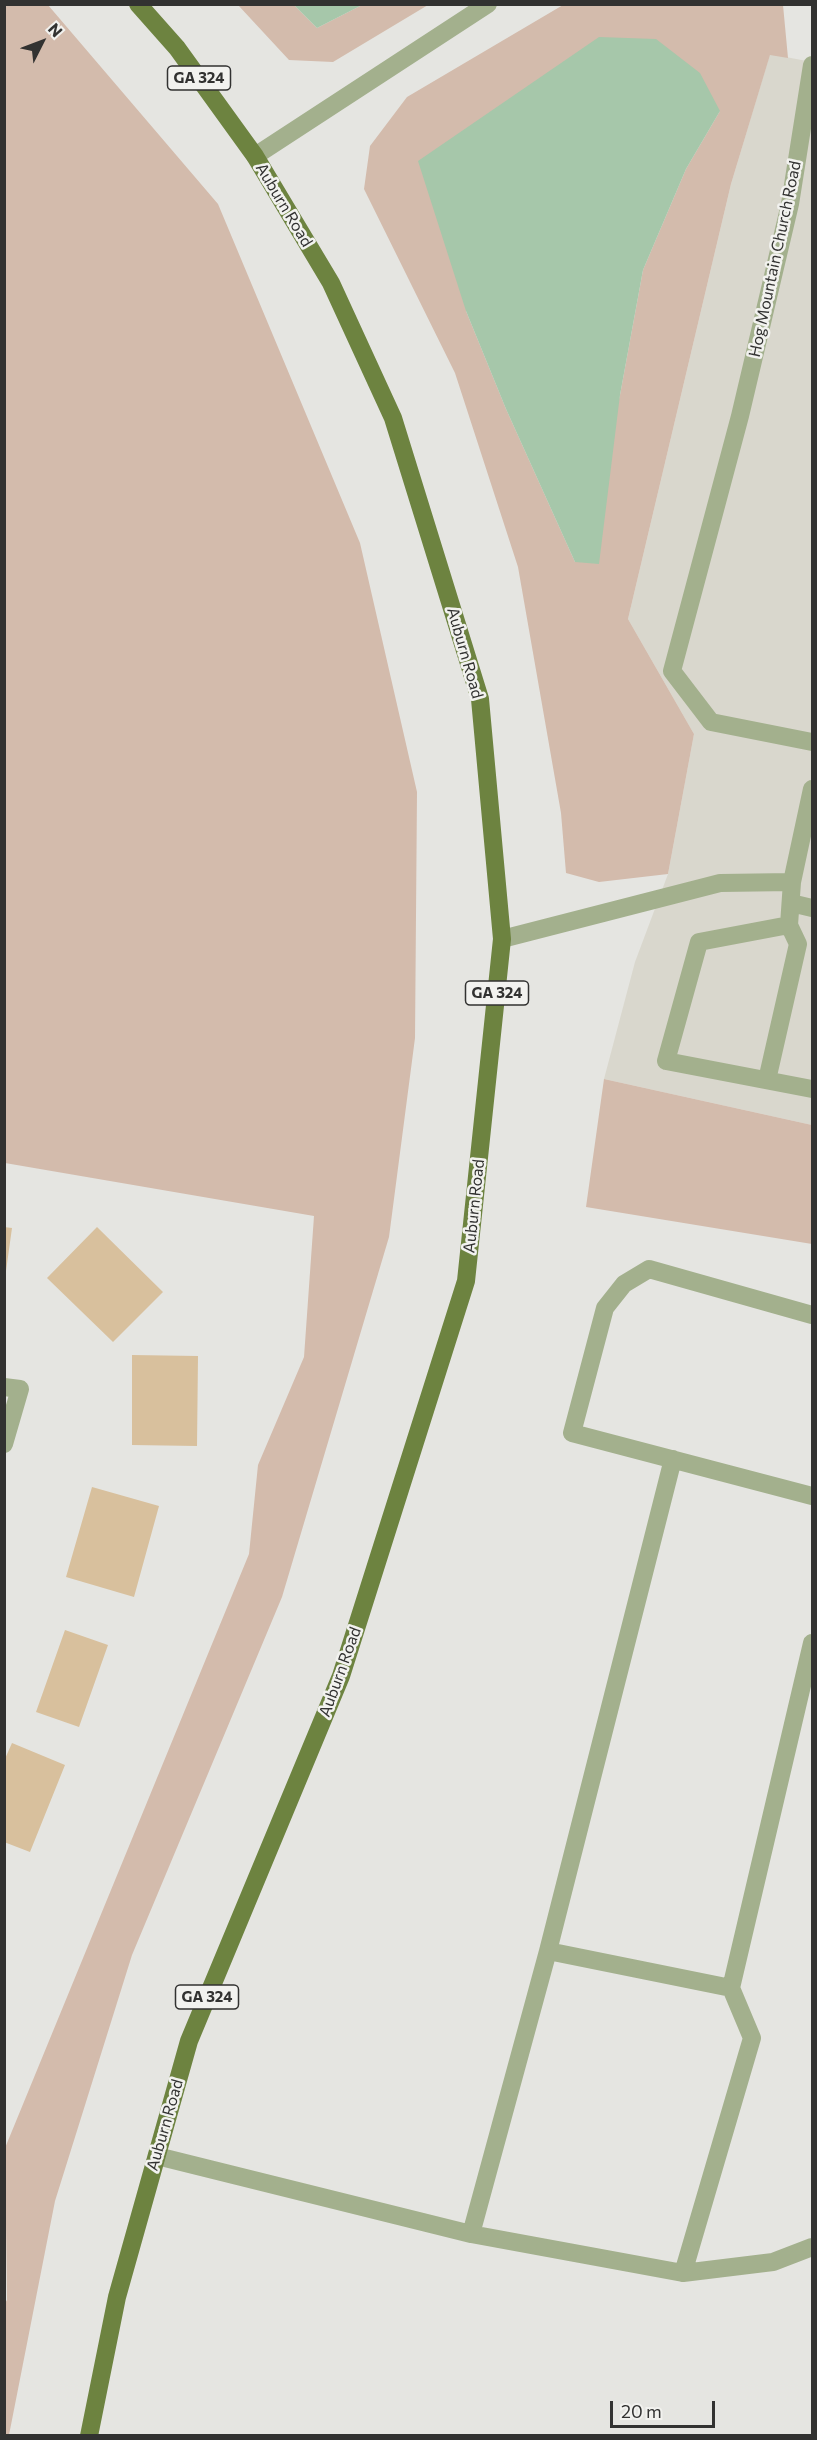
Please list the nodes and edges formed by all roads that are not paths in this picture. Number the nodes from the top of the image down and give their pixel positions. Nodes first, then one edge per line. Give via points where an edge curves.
1 (138, 4) edge
2 (488, 4) edge
3 (813, 65) edge
4 (808, 114) edge
5 (255, 156) junction
6 (813, 742) edge
7 (813, 789) edge
8 (792, 882) junction
9 (790, 903) junction
10 (813, 908) edge
11 (789, 925) junction
12 (502, 939) junction
13 (767, 1080) junction
14 (813, 1089) edge
15 (813, 1315) edge
16 (4, 1387) edge
17 (4, 1444) edge
18 (673, 1459) junction
19 (813, 1496) edge
20 (813, 1643) edge
21 (548, 1951) junction
22 (731, 1988) junction
23 (156, 2156) junction
24 (471, 2234) junction
25 (813, 2247) edge
26 (683, 2273) junction
27 (89, 2436) edge

1 - 5 main road, Auburn Road / GA 324 via 177,48
2 - 5 street
3 - 4 street, Hog Mountain Church Road
4 - 6 street, Hog Mountain Church Road via 740,416 672,671 711,722
5 - 12 main road, Auburn Road / GA 324 via 331,284 393,418 480,699
7 - 8 street
8 - 9 street
8 - 12 street via 720,883
9 - 10 street
9 - 11 street
11 - 13 street via 798,944
11 - 13 street via 699,942 666,1061
12 - 23 main road, Auburn Road / GA 324 via 466,1281 341,1676 189,2041
13 - 14 street
15 - 18 street via 649,1269 624,1284 605,1308 572,1433
16 - 17 street via 20,1389
18 - 19 street
18 - 21 street
20 - 22 street
21 - 22 street
21 - 24 street
22 - 26 street via 752,2038
23 - 24 street
23 - 27 main road, Auburn Road / GA 324 via 117,2297
24 - 26 street
25 - 26 street via 773,2262

